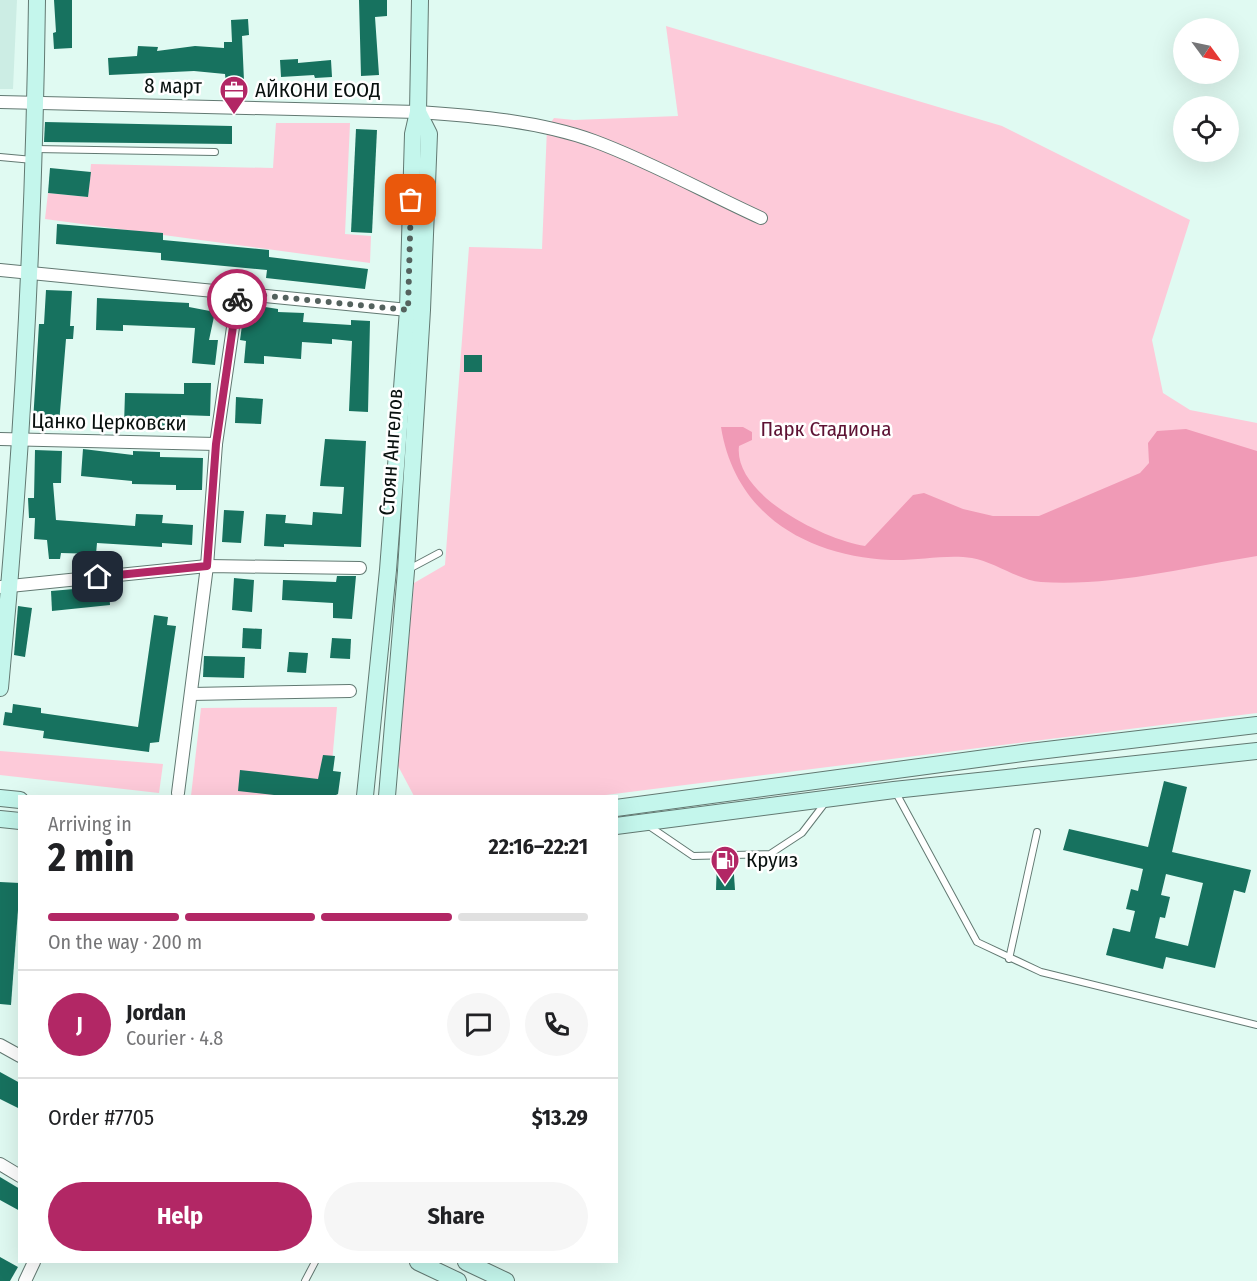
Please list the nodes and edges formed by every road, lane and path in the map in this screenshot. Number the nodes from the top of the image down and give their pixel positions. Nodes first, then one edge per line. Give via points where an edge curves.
1 (37, 0) edge
2 (420, 0) edge
3 (0, 102) edge
4 (36, 102) junction
5 (418, 112) junction
6 (215, 152) dead end
7 (34, 155) junction
8 (0, 157) edge
9 (761, 218) dead end
10 (0, 270) edge
11 (30, 272) junction
12 (238, 293) junction
13 (408, 310) junction
14 (0, 439) edge
15 (20, 440) junction
16 (216, 444) junction
17 (440, 554) dead end
18 (207, 566) junction
19 (360, 568) dead end
20 (405, 571) junction
21 (5, 586) edge
22 (0, 688) edge
23 (350, 691) dead end
24 (191, 694) junction
25 (1257, 725) edge
26 (1257, 751) edge
27 (387, 789) edge
28 (894, 790) junction
29 (178, 793) dead end
30 (365, 795) edge
31 (0, 798) edge
32 (829, 799) junction
33 (18, 800) edge
34 (618, 808) edge
35 (0, 819) edge
36 (18, 821) edge
37 (644, 823) junction
38 (618, 826) edge
39 (1037, 832) dead end
40 (1009, 959) junction
41 (1257, 1025) edge
42 (0, 1045) edge
43 (18, 1055) edge
44 (0, 1164) edge
45 (18, 1175) edge
46 (34, 1263) edge
47 (314, 1263) edge
48 (420, 1263) edge
49 (468, 1263) edge
50 (25, 1281) edge
51 (305, 1281) edge
52 (458, 1281) edge
53 (506, 1281) edge

1 - 4 main road
2 - 5 main road, Стоян Ангелов
3 - 4 street, 8 март
4 - 5 street, 8 март
4 - 7 main road
5 - 9 street, 8 март via 547,128 594,141
5 - 13 main road, Стоян Ангелов via 413,134
5 - 20 main road, Стоян Ангелов via 429,134
6 - 7 lane
7 - 8 lane
7 - 11 main road
10 - 11 street
11 - 12 street
11 - 15 main road
12 - 13 street
12 - 16 street
13 - 30 main road, Стоян Ангелов
14 - 15 street, Цанко Церковски
15 - 16 street, Цанко Церковски
15 - 21 main road
16 - 18 street
17 - 20 lane
18 - 19 street
18 - 21 street
18 - 24 street
20 - 27 main road, Стоян Ангелов
21 - 22 main road
23 - 24 street
24 - 29 street
25 - 34 main road
26 - 28 main road
28 - 32 main road
28 - 40 lane via 977,942
31 - 33 main road
32 - 37 main road
32 - 37 lane via 802,833 770,854 693,856
35 - 36 main road
37 - 38 main road
39 - 40 lane
40 - 41 lane via 1041,972
42 - 43 street
44 - 45 street
46 - 50 street
47 - 51 lane
48 - 52 main road
49 - 53 main road

